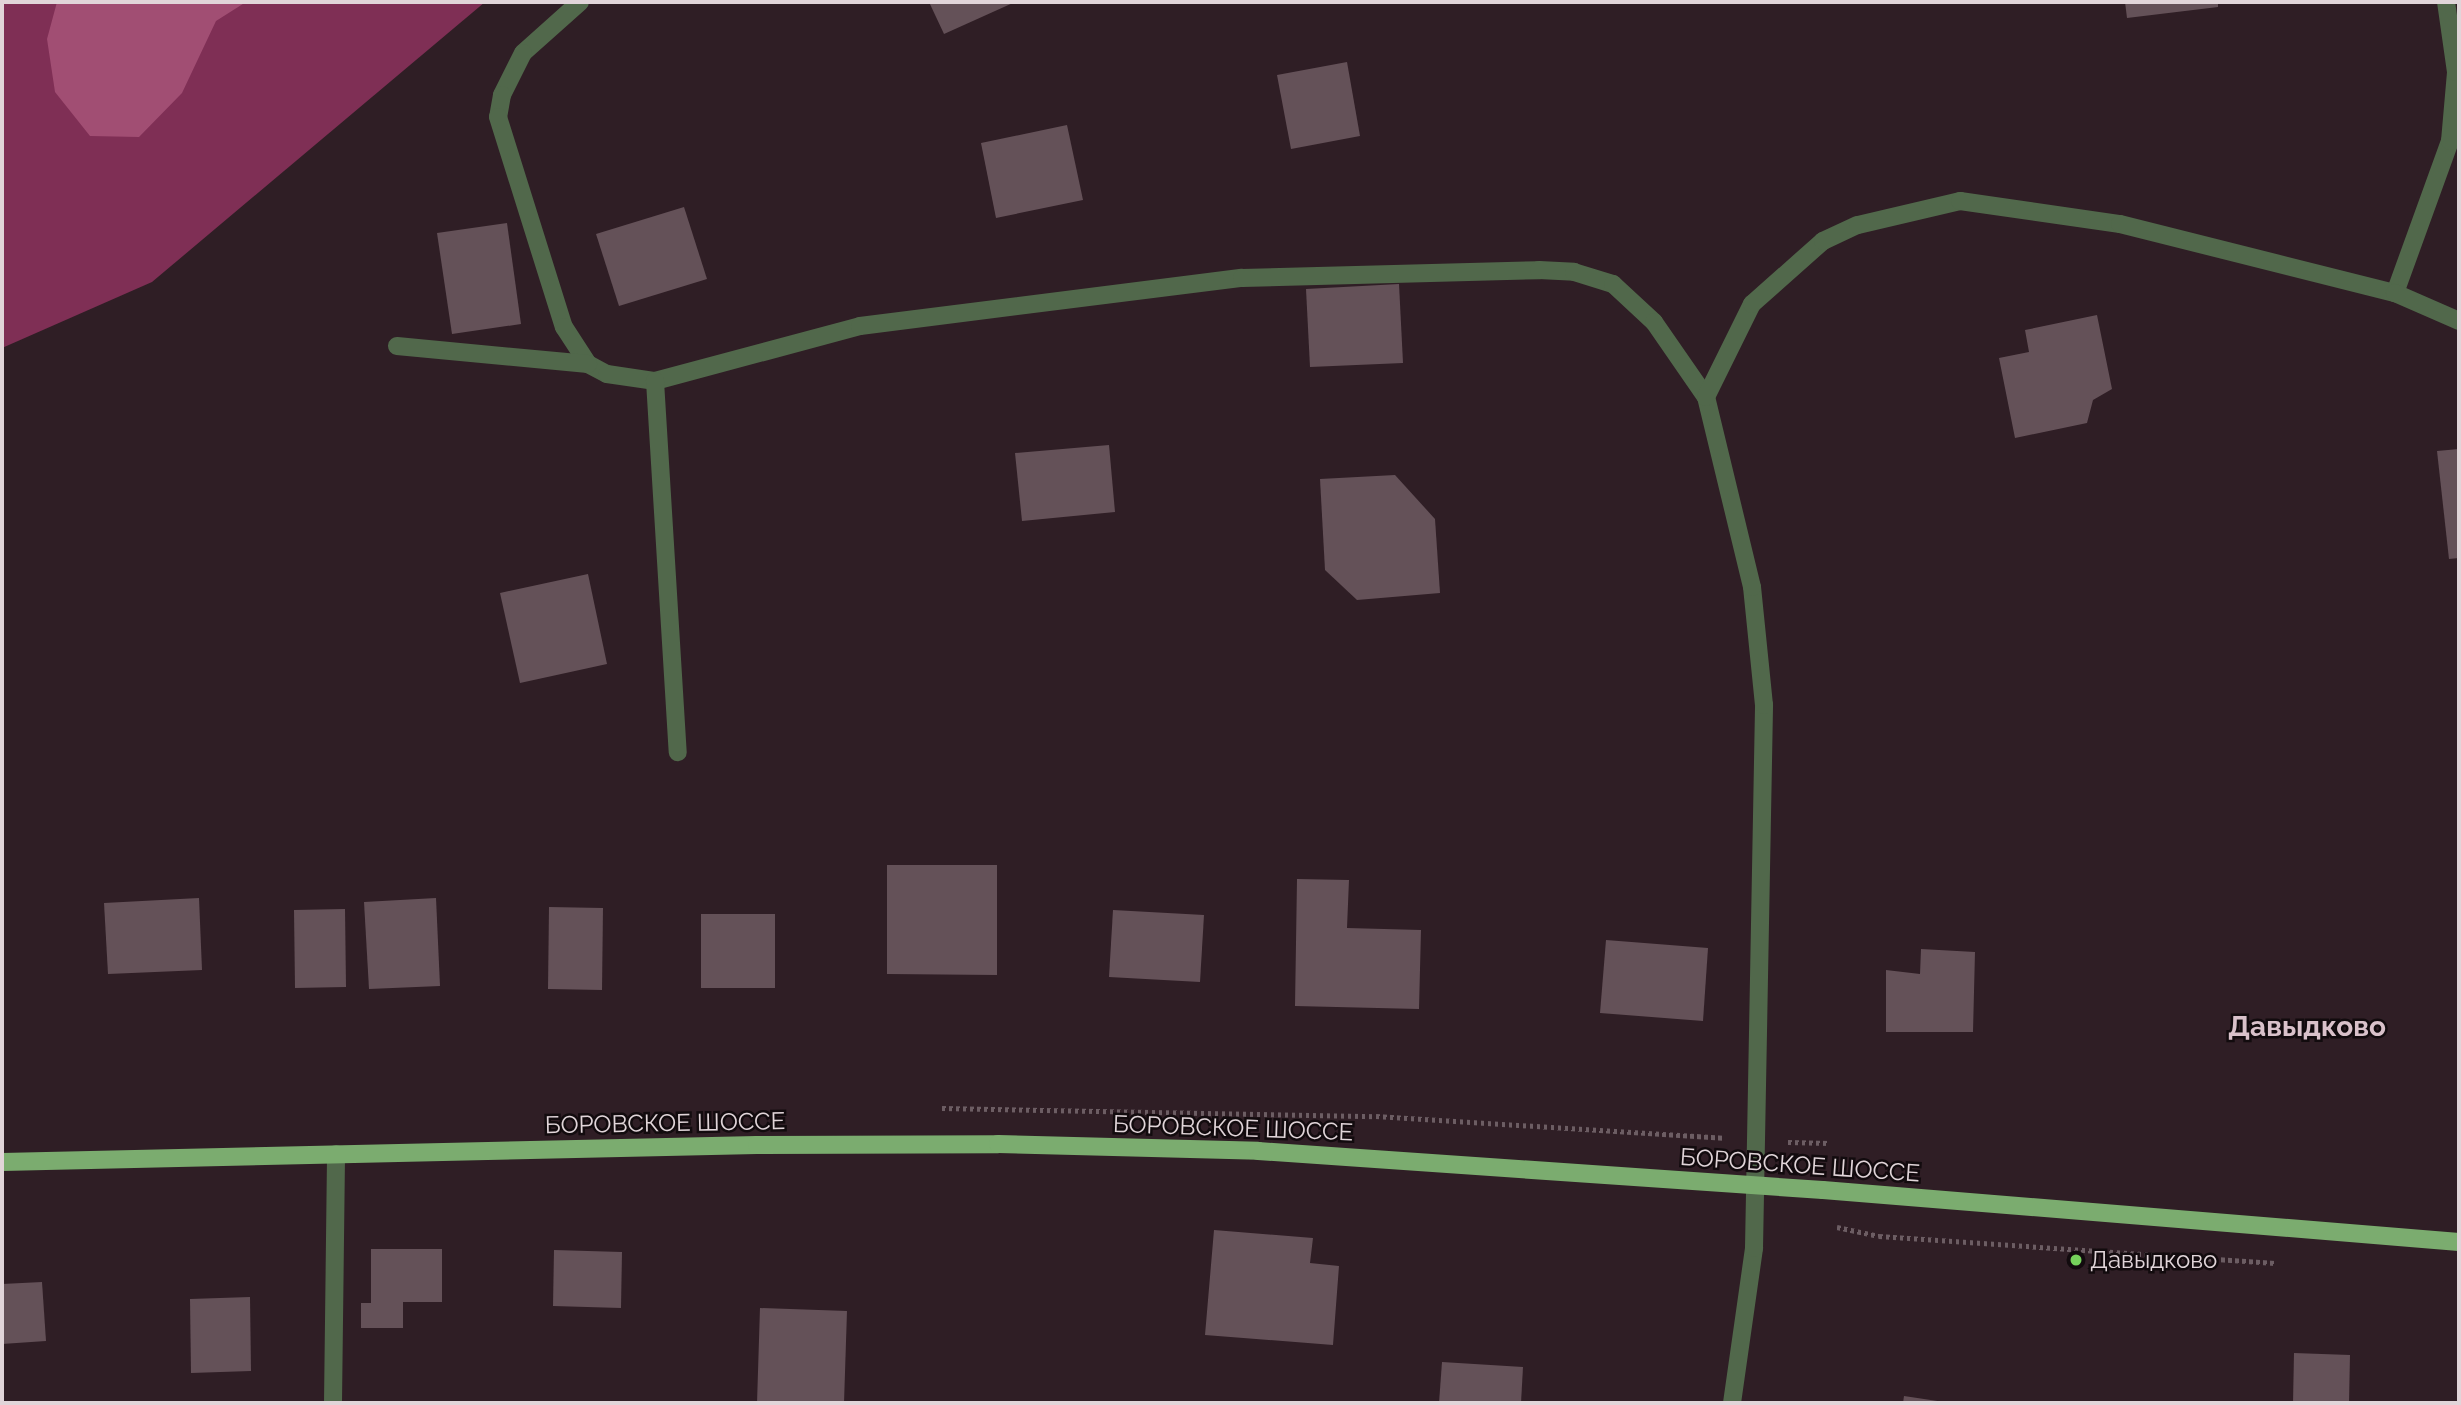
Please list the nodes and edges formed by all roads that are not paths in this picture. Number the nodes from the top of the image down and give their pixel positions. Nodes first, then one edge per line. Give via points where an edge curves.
1 (580, 2) edge
2 (2446, 2) edge
3 (2395, 293) junction
4 (2459, 321) edge
5 (397, 346) dead end
6 (588, 364) junction
7 (655, 381) junction
8 (1706, 397) junction
9 (678, 752) dead end
10 (336, 1154) junction
11 (2, 1162) edge
12 (1756, 1186) junction
13 (2459, 1242) edge
14 (333, 1403) edge
15 (1732, 1403) edge

1 - 6 street via 523,53 502,95 498,117 564,327
2 - 3 street via 2454,30 2456,72 2450,141
3 - 4 street
3 - 8 street via 2120,224 1960,201 1858,225 1823,241 1797,260 1752,304
5 - 6 street
6 - 7 street via 628,379
7 - 8 street via 860,326 1242,278 1539,270 1574,272 1613,284 1654,322
7 - 9 street
8 - 12 street via 1752,587 1764,705
10 - 11 main road, БОРОВСКОЕ ШОССЕ
10 - 12 main road, БОРОВСКОЕ ШОССЕ via 998,1144 1383,1158
10 - 14 street
12 - 13 main road, БОРОВСКОЕ ШОССЕ
12 - 15 street via 1754,1248

